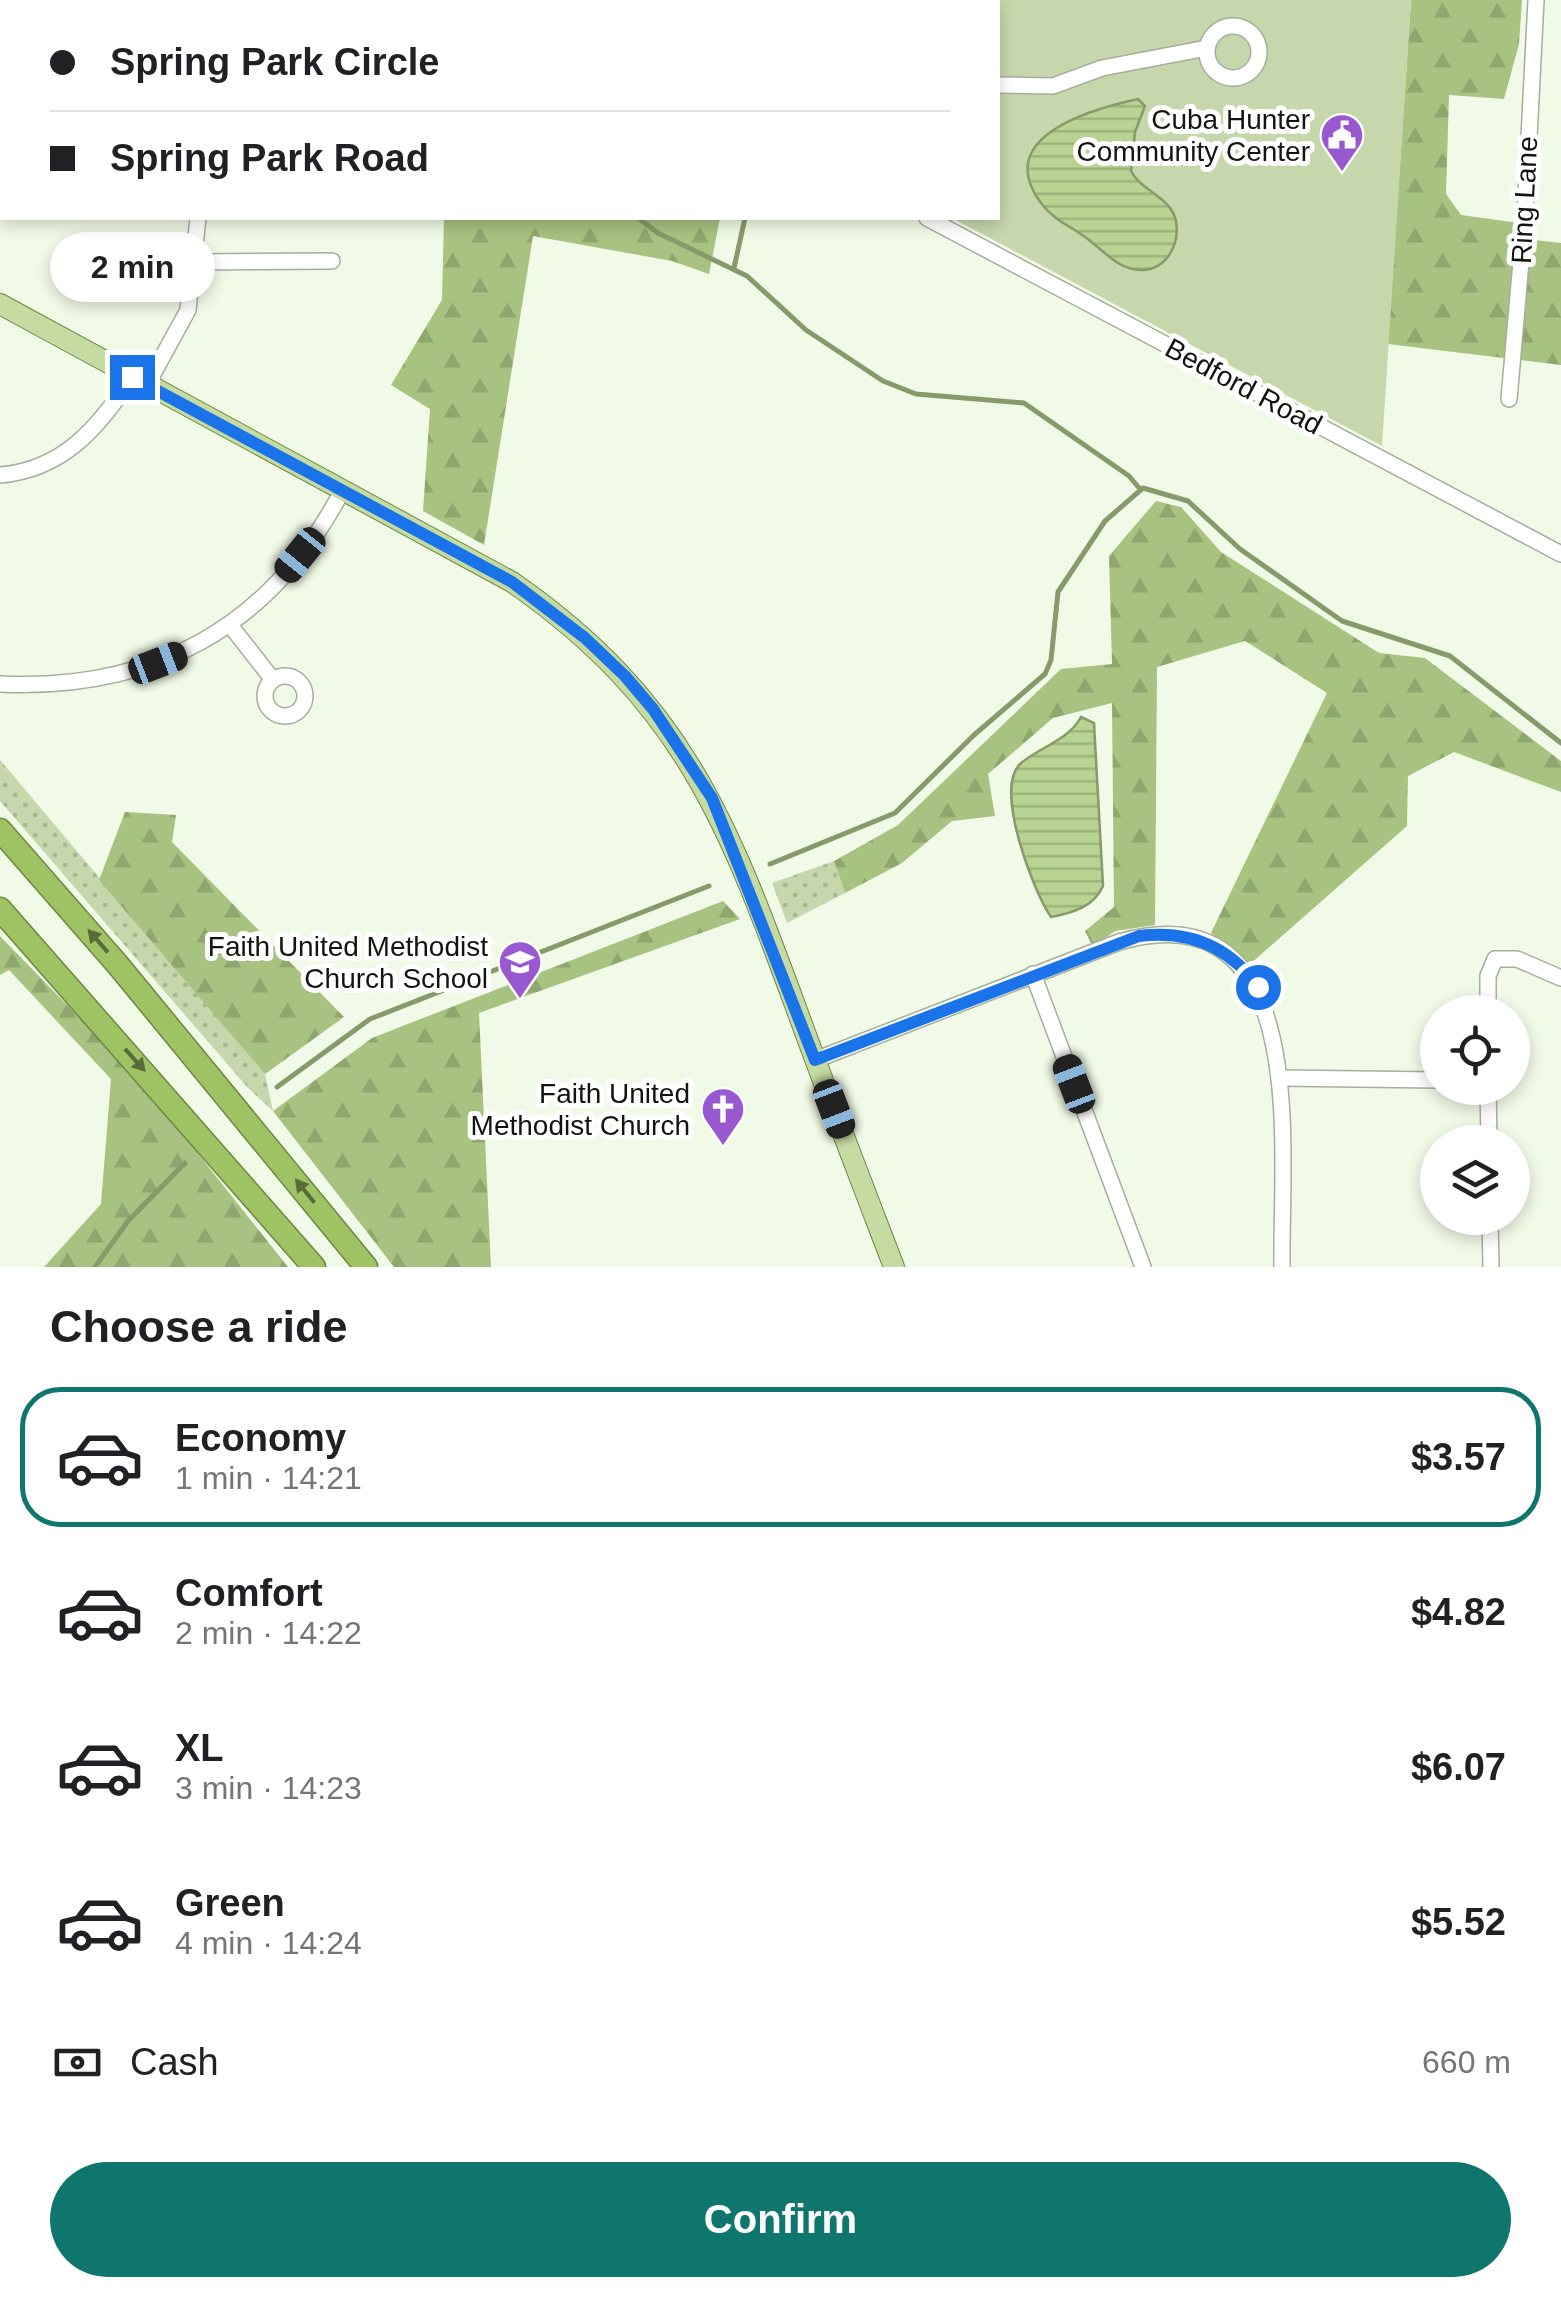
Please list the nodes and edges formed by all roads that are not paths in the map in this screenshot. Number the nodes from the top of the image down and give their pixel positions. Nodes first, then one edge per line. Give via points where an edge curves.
1 (1536, 0) edge
2 (1207, 48) dead end
3 (1000, 85) edge
4 (198, 220) edge
5 (932, 220) edge
6 (332, 261) dead end
7 (196, 262) junction
8 (0, 304) edge
9 (139, 381) junction
10 (1509, 399) dead end
11 (0, 476) edge
12 (342, 491) junction
13 (1561, 554) edge
14 (230, 625) junction
15 (273, 680) dead end
16 (0, 684) edge
17 (0, 830) edge
18 (0, 908) edge
19 (1033, 974) junction
20 (1561, 978) edge
21 (1488, 995) edge
22 (815, 1060) junction
23 (1279, 1078) junction
24 (1420, 1080) edge
25 (1490, 1235) edge
26 (314, 1267) edge
27 (366, 1267) edge
28 (894, 1267) edge
29 (1143, 1267) edge
30 (1282, 1267) edge
31 (1491, 1267) edge

1 - 10 street, Ring Lane
2 - 3 street via 1102,68 1053,86
4 - 7 street
5 - 13 street, Bedford Road
6 - 7 street
7 - 9 street via 188,310
8 - 9 main road
9 - 11 street via 72,449 49,464
9 - 12 main road
12 - 14 street via 273,589
12 - 22 main road via 546,605 653,709 727,828
14 - 15 street
14 - 16 street via 180,654 105,679
27 -> 17 highway
18 -> 26 highway
19 - 22 street
19 - 23 street via 1139,936 1196,939 1230,956 1258,987
19 - 29 street
20 - 21 street via 1516,959 1495,959
22 - 28 main road
23 - 24 street
23 - 30 street
25 - 31 street

